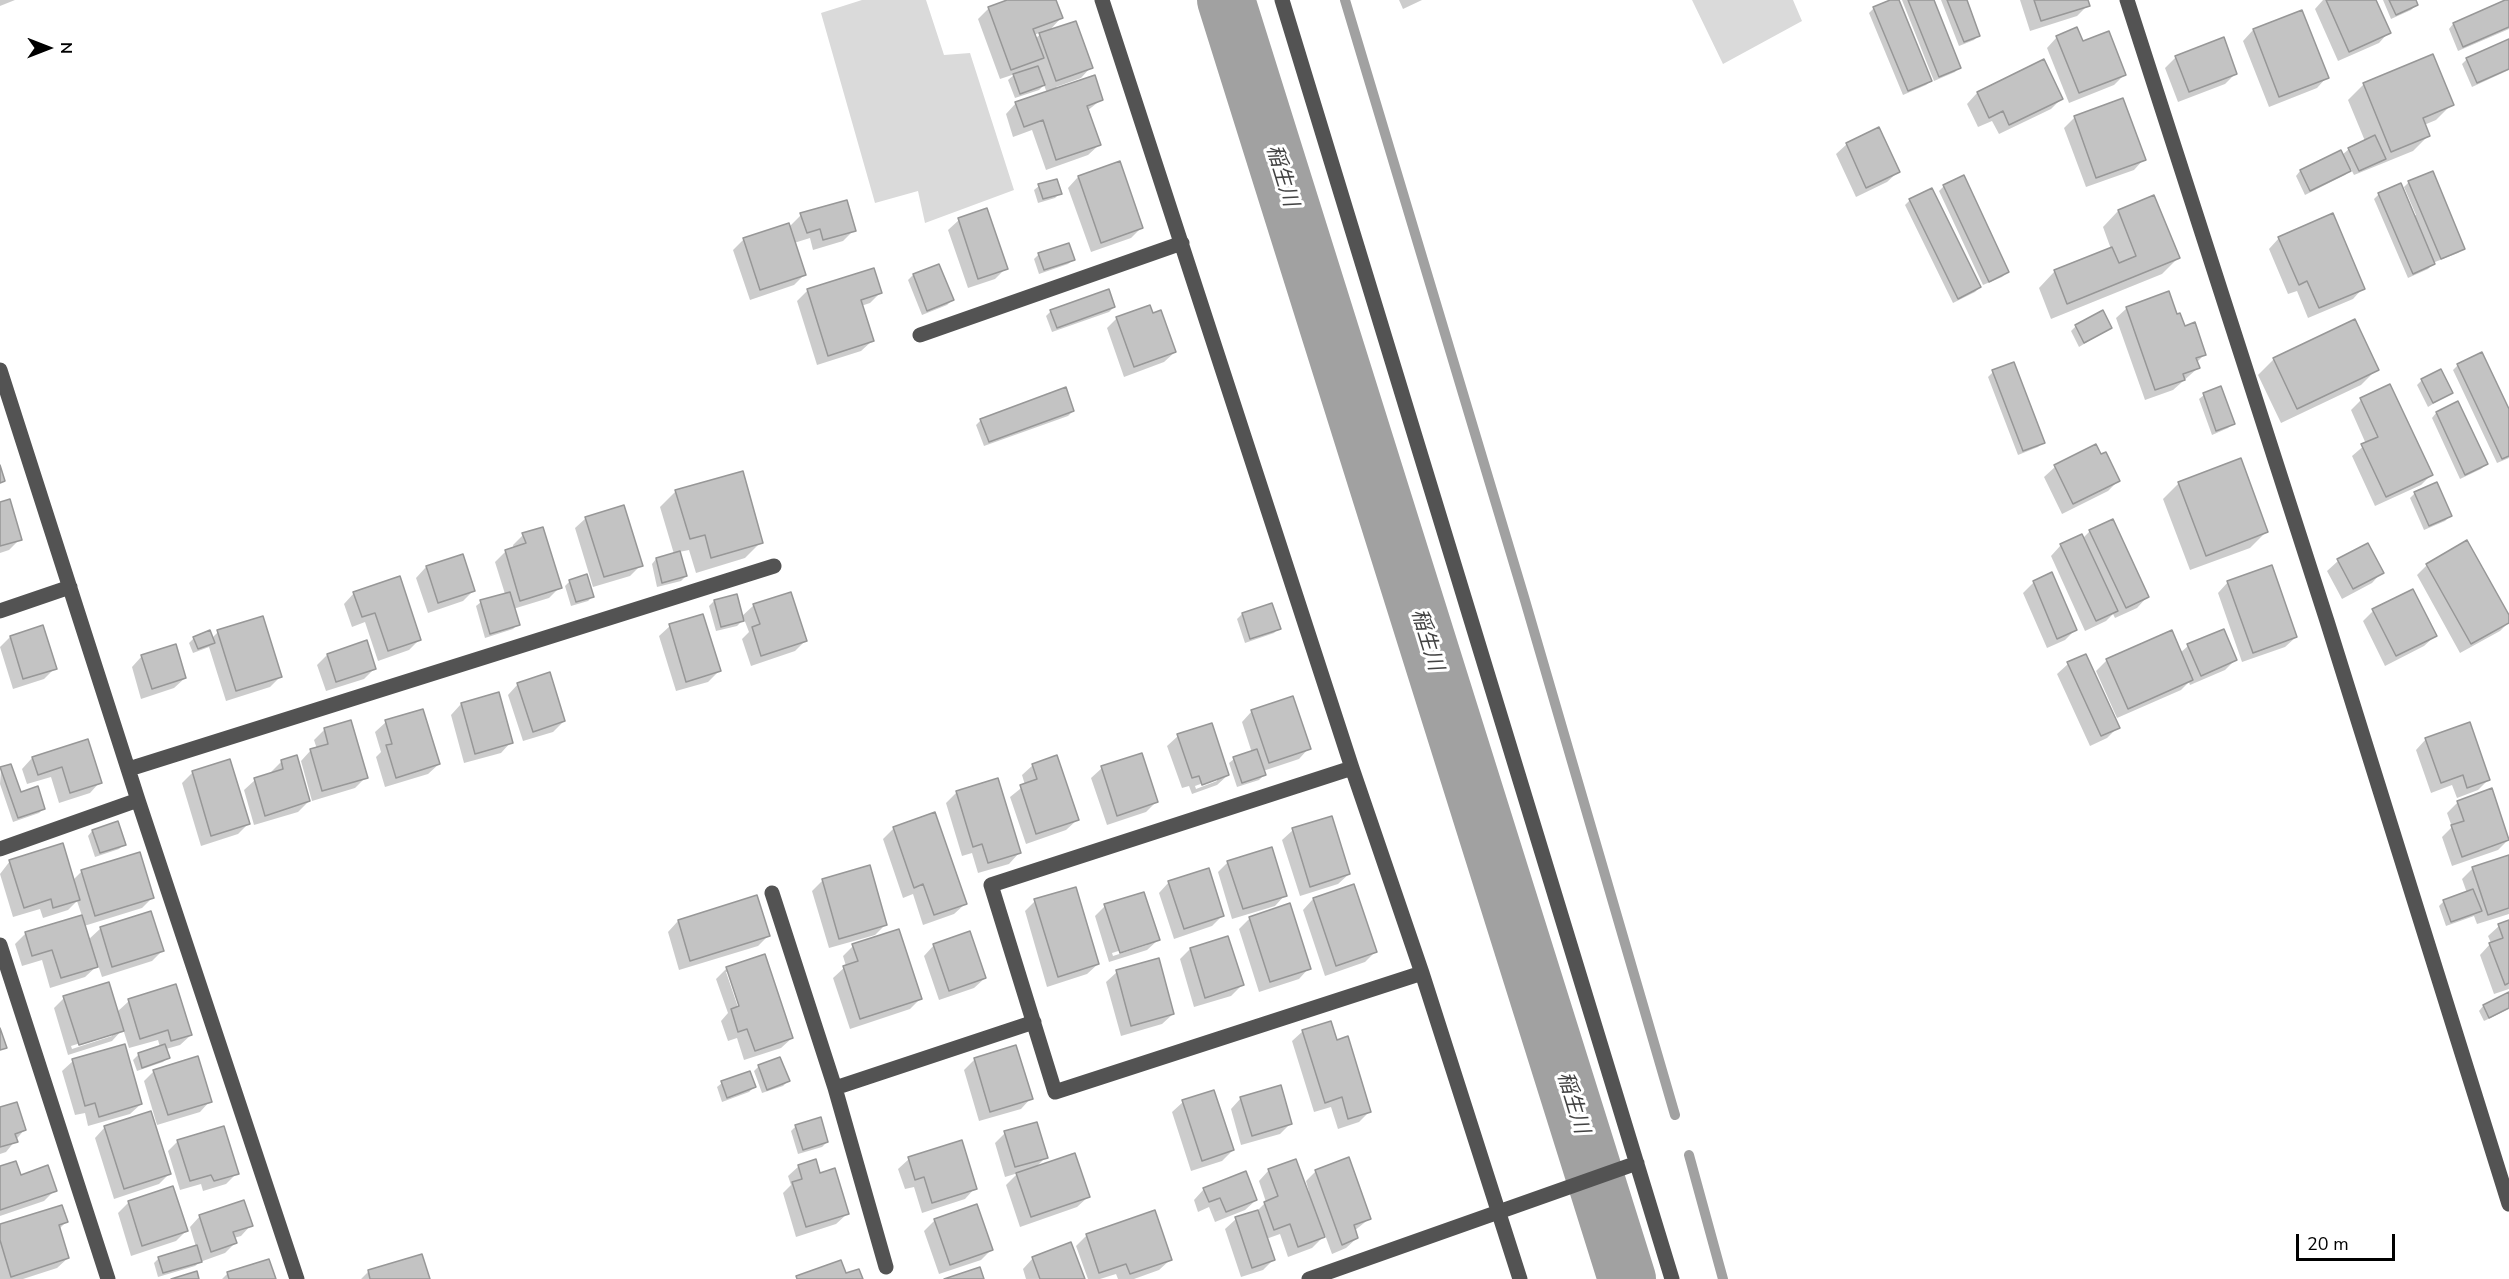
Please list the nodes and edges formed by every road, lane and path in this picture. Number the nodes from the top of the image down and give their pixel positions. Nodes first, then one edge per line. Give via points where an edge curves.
1 (1102, 0) edge
2 (1282, 0) edge
3 (2127, 0) edge
4 (1182, 243) junction
5 (920, 335) dead end
6 (1, 376) edge
7 (774, 566) dead end
8 (70, 587) junction
9 (0, 611) edge
10 (1352, 768) junction
11 (129, 769) junction
12 (138, 800) junction
13 (0, 849) edge
14 (772, 893) dead end
15 (0, 945) edge
16 (1422, 973) junction
17 (1034, 1022) junction
18 (836, 1088) junction
19 (1637, 1163) junction
20 (2509, 1204) edge
21 (1499, 1213) junction
22 (886, 1267) dead end
23 (108, 1279) edge
24 (297, 1279) edge
25 (1309, 1279) edge
26 (1520, 1279) edge
27 (1672, 1279) edge

1 - 4 street
2 - 19 street
3 - 20 street
4 - 5 street
4 - 10 street
6 - 8 street
7 - 11 street
8 - 9 street
8 - 11 street
10 - 16 street
10 - 17 street via 991,885
11 - 12 street
12 - 13 street
12 - 24 street
14 - 18 street
15 - 23 street
16 - 17 street via 1055,1092
16 - 21 street
17 - 18 street
18 - 22 street
19 - 21 street
19 - 27 street
21 - 25 street
21 - 26 street

